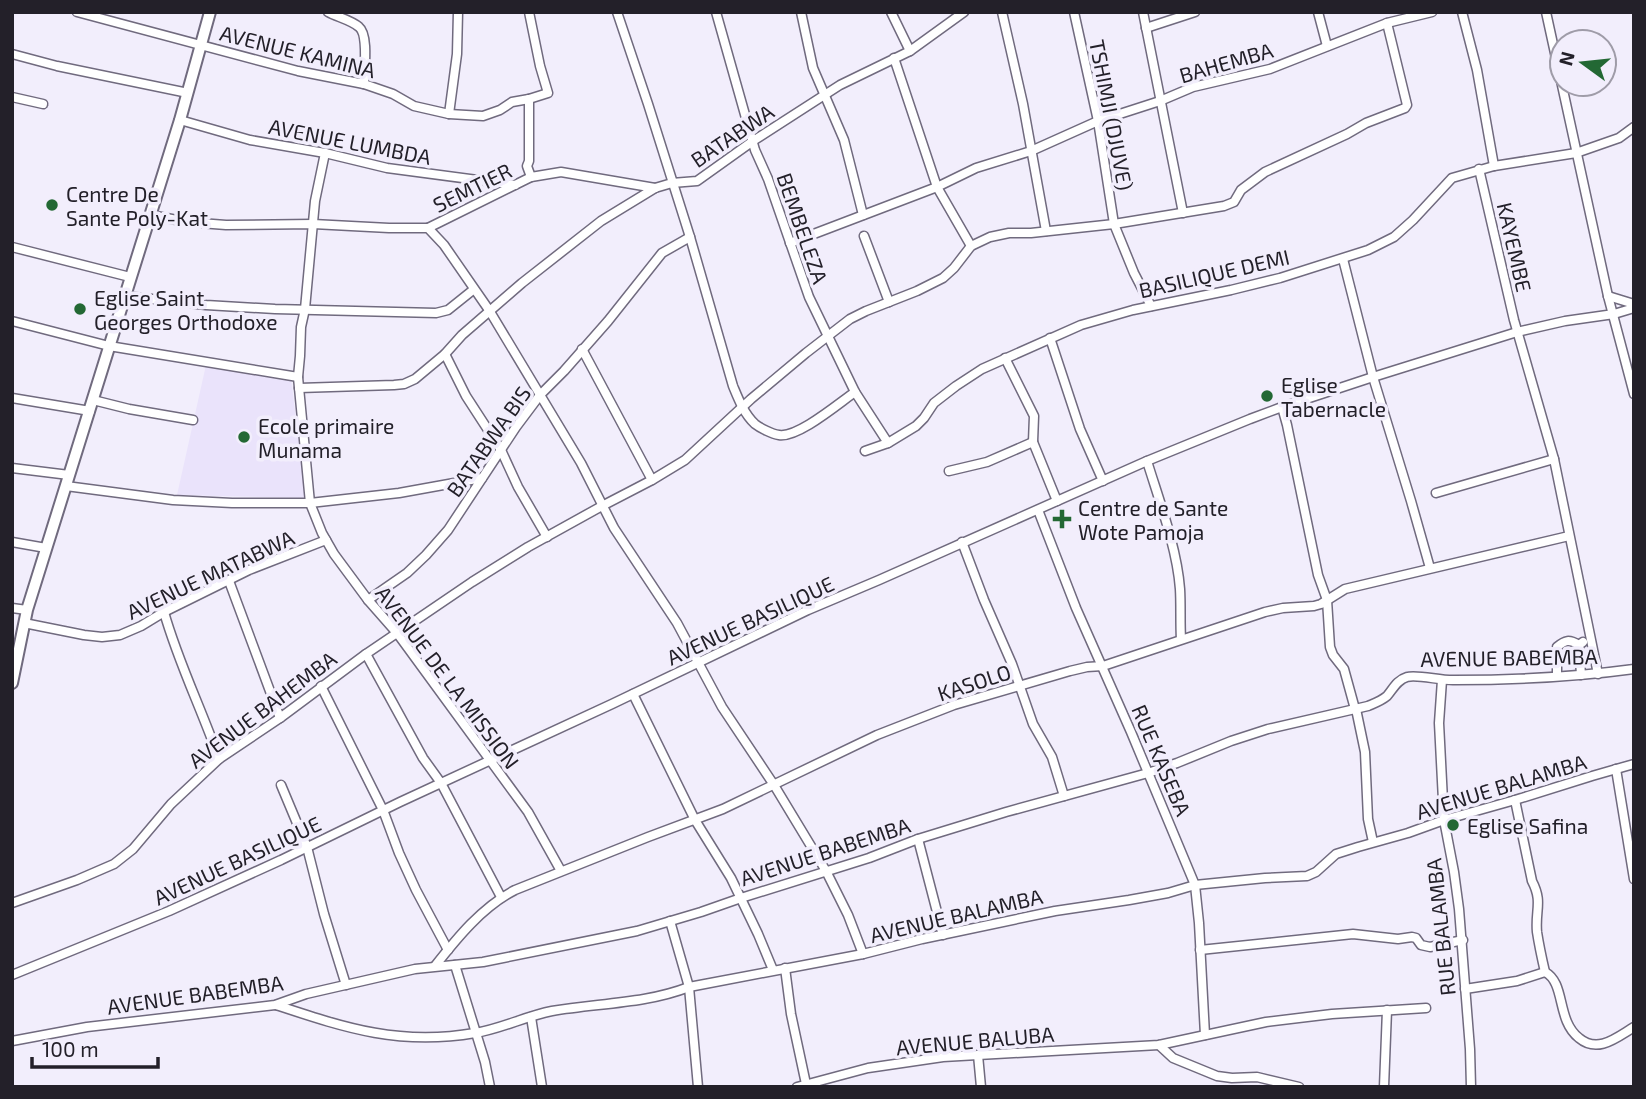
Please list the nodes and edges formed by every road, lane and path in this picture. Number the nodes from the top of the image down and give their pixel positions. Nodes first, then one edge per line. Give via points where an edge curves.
1 (77, 12) edge
2 (210, 12) edge
3 (327, 12) edge
4 (458, 12) edge
5 (530, 12) edge
6 (617, 12) edge
7 (716, 12) edge
8 (802, 12) edge
9 (891, 12) edge
10 (964, 12) edge
11 (1002, 12) edge
12 (1074, 12) edge
13 (1143, 12) edge
14 (1195, 12) edge
15 (1318, 12) edge
16 (1432, 12) edge
17 (1462, 12) edge
18 (1546, 12) edge
19 (1387, 23) junction
20 (1146, 28) junction
21 (201, 46) junction
22 (1327, 46) junction
23 (910, 51) junction
24 (12, 54) edge
25 (894, 58) junction
26 (364, 83) junction
27 (188, 93) junction
28 (824, 95) junction
29 (12, 97) edge
30 (529, 99) junction
31 (1160, 101) junction
32 (43, 104) dead end
33 (449, 114) junction
34 (180, 120) junction
35 (1098, 121) junction
36 (1634, 127) edge
37 (753, 141) junction
38 (1031, 151) junction
39 (325, 153) junction
40 (1576, 153) junction
41 (1494, 166) junction
42 (1479, 169) junction
43 (531, 177) junction
44 (672, 183) junction
45 (515, 185) junction
46 (937, 187) junction
47 (654, 188) junction
48 (1183, 213) junction
49 (151, 215) junction
50 (863, 215) junction
51 (313, 224) junction
52 (1114, 225) junction
53 (429, 228) junction
54 (1046, 231) junction
55 (864, 236) dead end
56 (690, 237) junction
57 (790, 243) junction
58 (971, 246) junction
59 (12, 247) edge
60 (1343, 259) junction
61 (130, 277) junction
62 (473, 290) junction
63 (125, 296) junction
64 (1608, 296) junction
65 (889, 302) junction
66 (1151, 306) junction
67 (1634, 306) edge
68 (305, 309) junction
69 (489, 310) junction
70 (1614, 314) junction
71 (12, 321) edge
72 (1517, 332) junction
73 (829, 337) junction
74 (1050, 338) junction
75 (109, 346) junction
76 (582, 349) junction
77 (445, 354) junction
78 (1005, 358) junction
79 (1631, 370) edge
80 (298, 377) junction
81 (1373, 377) junction
82 (299, 388) junction
83 (855, 392) junction
84 (1634, 394) edge
85 (540, 395) junction
86 (12, 398) edge
87 (92, 406) junction
88 (742, 407) junction
89 (1282, 407) junction
90 (193, 420) dead end
91 (1033, 442) junction
92 (888, 443) junction
93 (501, 450) junction
94 (865, 451) dead end
95 (1554, 458) junction
96 (1147, 461) junction
97 (12, 468) edge
98 (949, 471) dead end
99 (482, 478) junction
100 (652, 480) junction
101 (68, 481) junction
102 (1103, 481) junction
103 (1436, 493) dead end
104 (1057, 501) junction
105 (310, 503) junction
106 (602, 506) junction
107 (1038, 510) junction
108 (1569, 536) junction
109 (547, 537) junction
110 (326, 540) junction
111 (12, 542) edge
112 (962, 542) junction
113 (46, 548) junction
114 (1430, 568) junction
115 (229, 581) junction
116 (368, 600) junction
117 (1327, 600) junction
118 (12, 608) edge
119 (27, 610) junction
120 (164, 612) junction
121 (24, 624) junction
122 (397, 634) junction
123 (1181, 639) junction
124 (1591, 641) junction
125 (1579, 645) junction
126 (366, 654) junction
127 (699, 663) junction
128 (1102, 666) junction
129 (1634, 669) edge
130 (14, 670) edge
131 (1598, 674) junction
132 (1581, 675) junction
133 (1558, 676) junction
134 (1442, 680) junction
135 (12, 683) edge
136 (1020, 685) junction
137 (321, 686) junction
138 (632, 694) junction
139 (1355, 709) junction
140 (280, 718) junction
141 (219, 759) junction
142 (490, 760) junction
143 (1634, 764) edge
144 (1616, 769) junction
145 (1148, 773) junction
146 (441, 783) junction
147 (281, 785) dead end
148 (774, 785) junction
149 (1064, 796) junction
150 (1515, 800) junction
151 (383, 810) junction
152 (695, 820) junction
153 (1444, 820) junction
154 (918, 839) junction
155 (1373, 842) junction
156 (307, 847) junction
157 (825, 871) junction
158 (561, 872) junction
159 (1634, 879) edge
160 (1195, 885) junction
161 (501, 897) junction
162 (741, 898) junction
163 (12, 903) edge
164 (670, 921) junction
165 (943, 935) junction
166 (1462, 940) junction
167 (448, 950) junction
168 (1200, 950) junction
169 (863, 954) junction
170 (455, 965) junction
171 (435, 966) junction
172 (785, 968) junction
173 (773, 970) junction
174 (1545, 972) junction
175 (12, 975) edge
176 (346, 985) junction
177 (689, 987) junction
178 (1465, 989) junction
179 (275, 1005) junction
180 (1426, 1008) dead end
181 (1387, 1010) junction
182 (531, 1017) junction
183 (1634, 1027) edge
184 (476, 1033) junction
185 (1205, 1035) junction
186 (12, 1041) edge
187 (1159, 1045) junction
188 (978, 1055) junction
189 (806, 1084) junction
190 (490, 1087) edge
191 (542, 1087) edge
192 (698, 1087) edge
193 (797, 1087) edge
194 (981, 1087) edge
195 (1300, 1087) edge
196 (1384, 1087) edge
197 (1471, 1087) edge

1 - 21 street, AVENUE KAMINA
2 - 21 main road
3 - 26 street via 362,29
4 - 33 street
5 - 30 street, AVENUE KAMINA via 548,93
6 - 44 street
7 - 37 street, BEMBELEZA
8 - 28 street
9 - 23 street
10 - 23 street, BATABWA
11 - 38 street
12 - 35 street, TSHIMJI (DJUVE)
13 - 20 street
14 - 20 street
15 - 22 street
16 - 19 street, BAHEMBA
17 - 41 street
18 - 40 street
19 - 22 street, BAHEMBA
19 - 48 street via 1406,107 1265,172 1231,203
20 - 31 street
21 - 26 street, AVENUE KAMINA
21 - 27 main road
22 - 31 street, BAHEMBA via 1270,69 1193,87
23 - 25 street, BATABWA
24 - 27 street
25 - 28 street, BATABWA
25 - 46 street
26 - 33 street, AVENUE KAMINA via 414,106
27 - 34 main road
28 - 37 street, BATABWA
28 - 50 street via 844,140
29 - 32 street
30 - 33 street, AVENUE KAMINA via 483,116
30 - 43 street, SEMTIER via 527,166
31 - 35 street, BAHEMBA
31 - 48 street
34 - 39 street, AVENUE LUMBDA
34 - 49 main road
35 - 38 street, BAHEMBA
35 - 52 street, TSHIMJI (DJUVE)
36 - 40 street, BASILIQUE DEMI via 1619,138
37 - 44 street, BATABWA via 697,181
37 - 57 street, BEMBELEZA
38 - 46 street, BAHEMBA via 976,168
38 - 54 street
39 - 45 street, AVENUE LUMBDA via 418,173
39 - 51 street
40 - 41 street, BASILIQUE DEMI
40 - 64 street
41 - 42 street, BASILIQUE DEMI
42 - 60 street, BASILIQUE DEMI via 1452,178 1394,237
42 - 72 street, KAYEMBE
43 - 45 street, SEMTIER
43 - 47 street, SEMTIER via 561,172
44 - 47 street, BATABWA
44 - 56 street
45 - 53 street, SEMTIER
46 - 50 street, BAHEMBA
46 - 58 street
47 - 69 street, BATABWA via 601,221
48 - 52 street
49 - 51 street via 226,225
49 - 61 main road
50 - 57 street, BAHEMBA
51 - 53 street
51 - 68 street
52 - 54 street
52 - 66 street, TSHIMJI (DJUVE)
53 - 62 street
54 - 58 street via 1009,233
55 - 65 street
56 - 76 street, BATABWA BIS via 662,253
56 - 88 street
57 - 73 street, BEMBELEZA
58 - 65 street, AVENUE BAHEMBA via 943,278
59 - 61 street
60 - 66 street, BASILIQUE DEMI
60 - 81 street
61 - 63 main road
62 - 68 street via 448,310 436,313
62 - 69 street
63 - 68 street
63 - 75 main road
64 - 67 street
64 - 70 street
65 - 73 street, AVENUE BAHEMBA via 850,320
66 - 74 street, BASILIQUE DEMI
67 - 70 street, AVENUE BASILIQUE
68 - 80 street
69 - 77 street, BATABWA
69 - 85 street
70 - 72 street, AVENUE BASILIQUE
70 - 79 street
71 - 75 street
72 - 81 street, AVENUE BASILIQUE
72 - 95 street, KAYEMBE
73 - 83 street, BEMBELEZA
73 - 88 street, AVENUE BAHEMBA
74 - 78 street, BASILIQUE DEMI
74 - 102 street
75 - 80 street
75 - 87 main road
76 - 85 street, BATABWA BIS
76 - 100 street
77 - 82 street, BATABWA via 404,384
77 - 93 street via 466,397
78 - 91 street via 1034,416
78 - 92 street, BASILIQUE DEMI via 956,386 934,403 916,426
79 - 84 street
80 - 82 street
81 - 89 street, AVENUE BASILIQUE
81 - 114 street
82 - 105 street, AVENUE DE LA MISSION
83 - 88 street via 811,423 780,436 754,423
83 - 92 street, BEMBELEZA
85 - 93 street, BATABWA BIS
85 - 106 street
86 - 87 street
87 - 90 street
87 - 101 main road
88 - 100 street, AVENUE BAHEMBA via 685,460
89 - 96 street, AVENUE BASILIQUE
89 - 117 street
91 - 98 street via 987,462
91 - 104 street
92 - 94 street, BASILIQUE DEMI
93 - 99 street, BATABWA BIS
93 - 109 street
95 - 103 street
95 - 108 street, KAYEMBE
96 - 102 street, AVENUE BASILIQUE
96 - 123 street via 1176,564
97 - 101 street
99 - 105 street
99 - 116 street, BATABWA BIS via 426,555
100 - 106 street, AVENUE BAHEMBA
101 - 105 street via 173,500
101 - 113 main road
102 - 104 street, AVENUE BASILIQUE
104 - 107 street, AVENUE BASILIQUE
105 - 110 street, AVENUE DE LA MISSION
106 - 109 street, AVENUE BAHEMBA
106 - 127 street
107 - 112 street, AVENUE BASILIQUE
107 - 128 street, RUE KASEBA
108 - 114 street, KASOLO
108 - 124 street, KAYEMBE
109 - 122 street, AVENUE BAHEMBA
110 - 115 street, AVENUE MATABWA
110 - 116 street, AVENUE DE LA MISSION
111 - 113 street
112 - 127 street, AVENUE BASILIQUE
112 - 136 street
113 - 119 main road
114 - 117 street, KASOLO via 1345,589
115 - 120 street, AVENUE MATABWA
115 - 140 street
116 - 122 street, AVENUE DE LA MISSION
117 - 123 street, KASOLO via 1265,612
117 - 139 street via 1330,647 1345,669
118 - 119 street
119 - 121 main road
120 - 121 street, AVENUE MATABWA via 120,635 102,637
120 - 141 street
121 - 130 main road
122 - 126 street, AVENUE BAHEMBA
122 - 142 street, AVENUE DE LA MISSION
123 - 128 street, KASOLO
124 - 125 street
124 - 131 street, KAYEMBE
125 - 132 street
125 - 133 street via 1564,641 1557,647
126 - 137 street, AVENUE BAHEMBA
126 - 146 street
127 - 138 street, AVENUE BASILIQUE
127 - 148 street
128 - 136 street, KASOLO
128 - 145 street, RUE KASEBA
129 - 131 street, AVENUE BABEMBA
130 - 135 main road
131 - 132 street, AVENUE BABEMBA
132 - 133 street, AVENUE BABEMBA
133 - 134 street, AVENUE BABEMBA
134 - 139 street, AVENUE BABEMBA via 1406,678 1380,701
134 - 153 street, RUE BALAMBA via 1439,723
136 - 148 street, KASOLO via 877,735
136 - 149 street
137 - 140 street, AVENUE BAHEMBA
137 - 151 street
138 - 142 street, AVENUE BASILIQUE
138 - 152 street
139 - 145 street, AVENUE BABEMBA via 1268,729
139 - 155 street via 1365,752
140 - 141 street, AVENUE BAHEMBA
141 - 163 street, AVENUE BAHEMBA via 114,863
142 - 146 street, AVENUE BASILIQUE
142 - 158 street, AVENUE DE LA MISSION via 528,812
143 - 144 street, AVENUE BALAMBA
144 - 150 street, AVENUE BALAMBA
144 - 159 street
145 - 149 street, AVENUE BABEMBA
145 - 160 street, RUE KASEBA
146 - 151 street, AVENUE BASILIQUE
146 - 161 street
147 - 156 street
148 - 152 street, KASOLO
148 - 157 street
149 - 154 street, AVENUE BABEMBA
150 - 153 street, AVENUE BALAMBA
150 - 174 street via 1538,893 1538,935
151 - 156 street, AVENUE BASILIQUE
151 - 167 street via 416,890
152 - 158 street, KASOLO
152 - 162 street
153 - 155 street, AVENUE BALAMBA
153 - 166 street, RUE BALAMBA
154 - 157 street, AVENUE BABEMBA
154 - 165 street
155 - 160 street, AVENUE BALAMBA via 1336,855 1307,876
156 - 175 street, AVENUE BASILIQUE via 169,911
156 - 176 street
157 - 162 street, AVENUE BABEMBA
157 - 169 street
158 - 161 street, KASOLO
160 - 165 street, AVENUE BALAMBA
160 - 168 street, RUE KASEBA
161 - 167 street, KASOLO
162 - 164 street, AVENUE BABEMBA
162 - 173 street
164 - 170 street, AVENUE BABEMBA via 576,944
164 - 177 street
165 - 169 street, AVENUE BALAMBA
166 - 168 street via 1430,947 1412,937 1353,934
166 - 178 street, RUE BALAMBA
167 - 171 street, KASOLO
168 - 185 street, RUE KASEBA
169 - 172 street, AVENUE BALAMBA
170 - 171 street, AVENUE BABEMBA
170 - 184 street
171 - 176 street, AVENUE BABEMBA
172 - 173 street, AVENUE BALAMBA
172 - 189 street
173 - 177 street, AVENUE BALAMBA
174 - 178 street
174 - 183 street via 1555,980 1567,1025 1583,1042 1596,1046
176 - 179 street, AVENUE BABEMBA
177 - 182 street, AVENUE BALAMBA via 643,1000
177 - 192 street
178 - 197 street, RUE BALAMBA
179 - 184 street, AVENUE BALAMBA via 383,1035 423,1038
179 - 186 street, AVENUE BABEMBA via 87,1027
180 - 181 street, AVENUE BALUBA
181 - 185 street, AVENUE BALUBA via 1266,1022
181 - 196 street
182 - 184 street, AVENUE BALAMBA
182 - 191 street
184 - 190 street
185 - 187 street, AVENUE BALUBA
187 - 188 street, AVENUE BALUBA
187 - 195 street via 1173,1058 1217,1076 1257,1077
188 - 189 street, AVENUE BALUBA via 868,1068
188 - 194 street
189 - 193 street, AVENUE BALUBA

